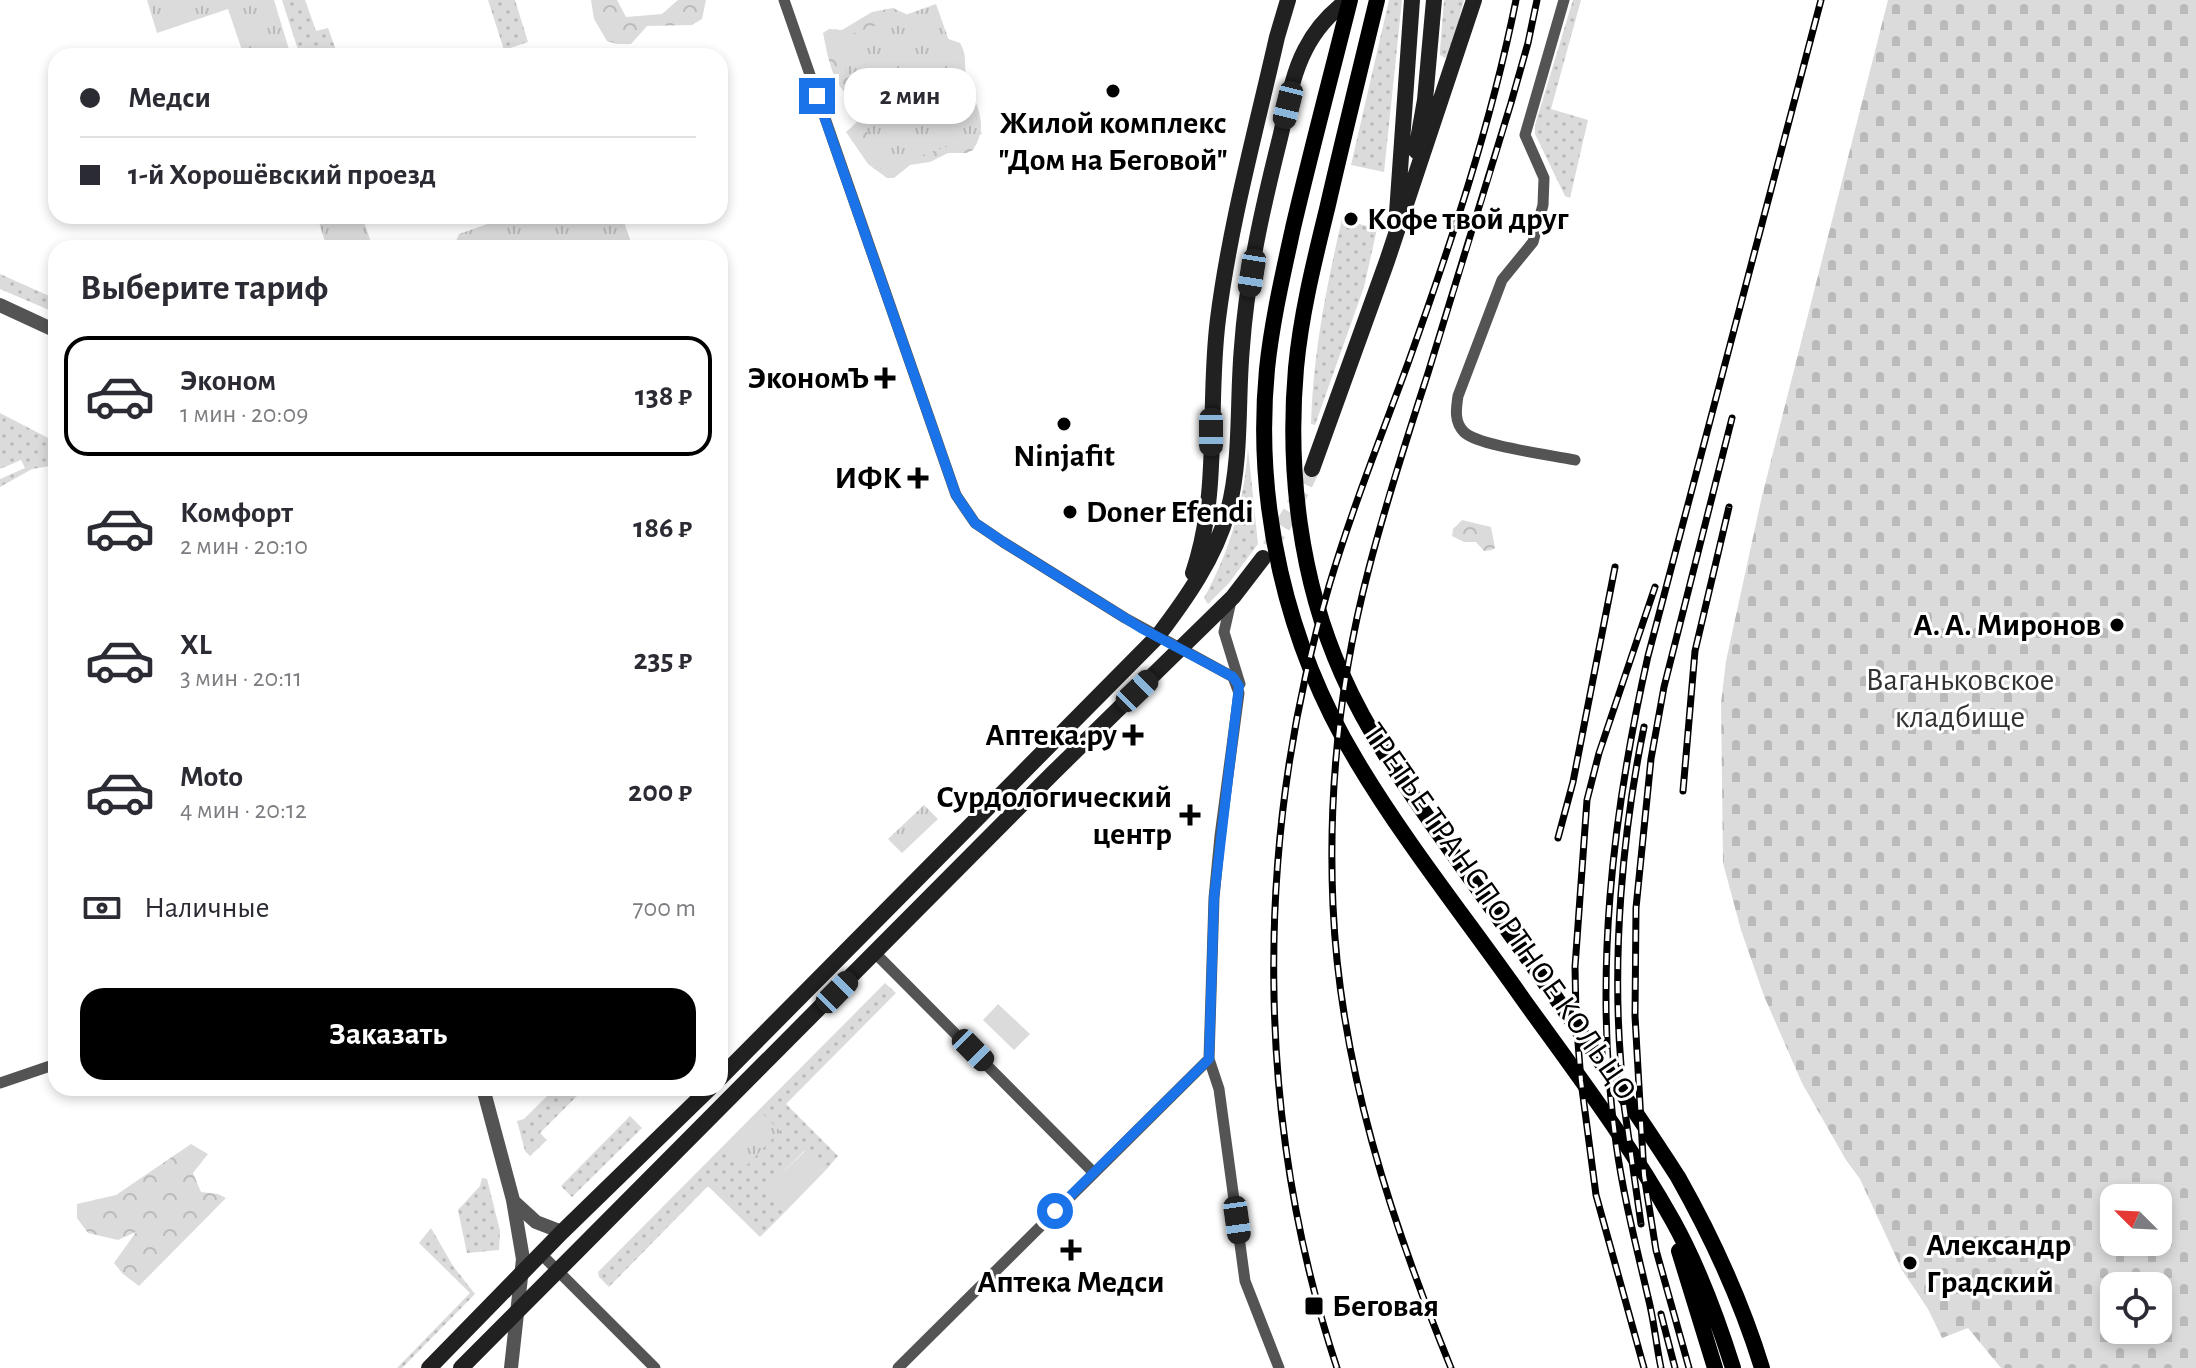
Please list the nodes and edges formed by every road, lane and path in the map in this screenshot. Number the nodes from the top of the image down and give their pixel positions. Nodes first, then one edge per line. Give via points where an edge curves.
1 (784, 0) edge
2 (1288, 0) edge
3 (1349, 0) edge
4 (1377, 0) edge
5 (1412, 0) edge
6 (1434, 0) edge
7 (1474, 0) edge
8 (1564, 0) edge
9 (1400, 223) junction
10 (1387, 261) junction
11 (0, 305) edge
12 (48, 327) edge
13 (1575, 460) dead end
14 (1312, 469) tunnel mouth
15 (1263, 558) tunnel mouth
16 (1233, 597) junction
17 (1157, 637) junction
18 (1179, 650) junction
19 (1239, 693) junction
20 (875, 953) junction
21 (1209, 1059) junction
22 (48, 1067) edge
23 (728, 1070) edge
24 (0, 1083) edge
25 (485, 1096) edge
26 (702, 1096) edge
27 (1094, 1173) junction
28 (1648, 1180) junction
29 (513, 1200) junction
30 (562, 1232) junction
31 (541, 1254) junction
32 (523, 1272) junction
33 (556, 1273) junction
34 (518, 1311) junction
35 (429, 1368) edge
36 (461, 1368) edge
37 (511, 1368) edge
38 (655, 1368) edge
39 (898, 1368) edge
40 (1279, 1368) edge
41 (1715, 1368) edge
42 (1733, 1368) edge
43 (1762, 1368) edge

1 - 17 street via 956,495 975,523
2 - 17 main road via 1218,318 1205,531 1183,596
3 - 17 main road via 1322,23 1306,47 1260,221 1242,344 1236,468 1227,513 1199,577
3 - 28 main road, ТРЕТЬЕ ТРАНСПОРТНОЕ КОЛЬЦО via 1274,318 1265,412 1273,536 1292,618 1320,691 1356,760
4 - 43 main road, ТРЕТЬЕ ТРАНСПОРТНОЕ КОЛЬЦО via 1300,332 1293,449 1299,517 1319,610 1342,674 1380,744 1678,1177 1713,1238
5 - 10 main road via 1399,198
6 - 9 main road via 1420,132
7 - 9 main road
8 - 13 street via 1525,135 1546,186 1538,227 1530,247 1502,280 1458,396 1456,415 1465,433 1480,441
9 - 10 main road
10 - 14 main road
11 - 12 street
15 - 16 main road
16 - 18 main road
16 - 19 street via 1224,632
17 - 18 street
17 - 23 main road
18 - 19 street via 1233,677
18 - 20 main road
19 - 21 street via 1214,898
20 - 27 street
20 - 33 main road
21 - 27 street
21 - 40 street via 1219,1089 1245,1281
22 - 24 street
25 - 29 street
26 - 30 main road
27 - 39 street
28 - 41 main road via 1680,1254
28 - 42 main road, ТРЕТЬЕ ТРАНСПОРТНОЕ КОЛЬЦО via 1698,1271
29 - 30 street via 536,1222
29 - 32 street
30 - 31 main road
31 - 32 main road
31 - 33 street
32 - 33 street via 537,1279
32 - 34 street
32 - 35 main road
33 - 34 main road
33 - 38 street
34 - 36 main road
34 - 37 street

